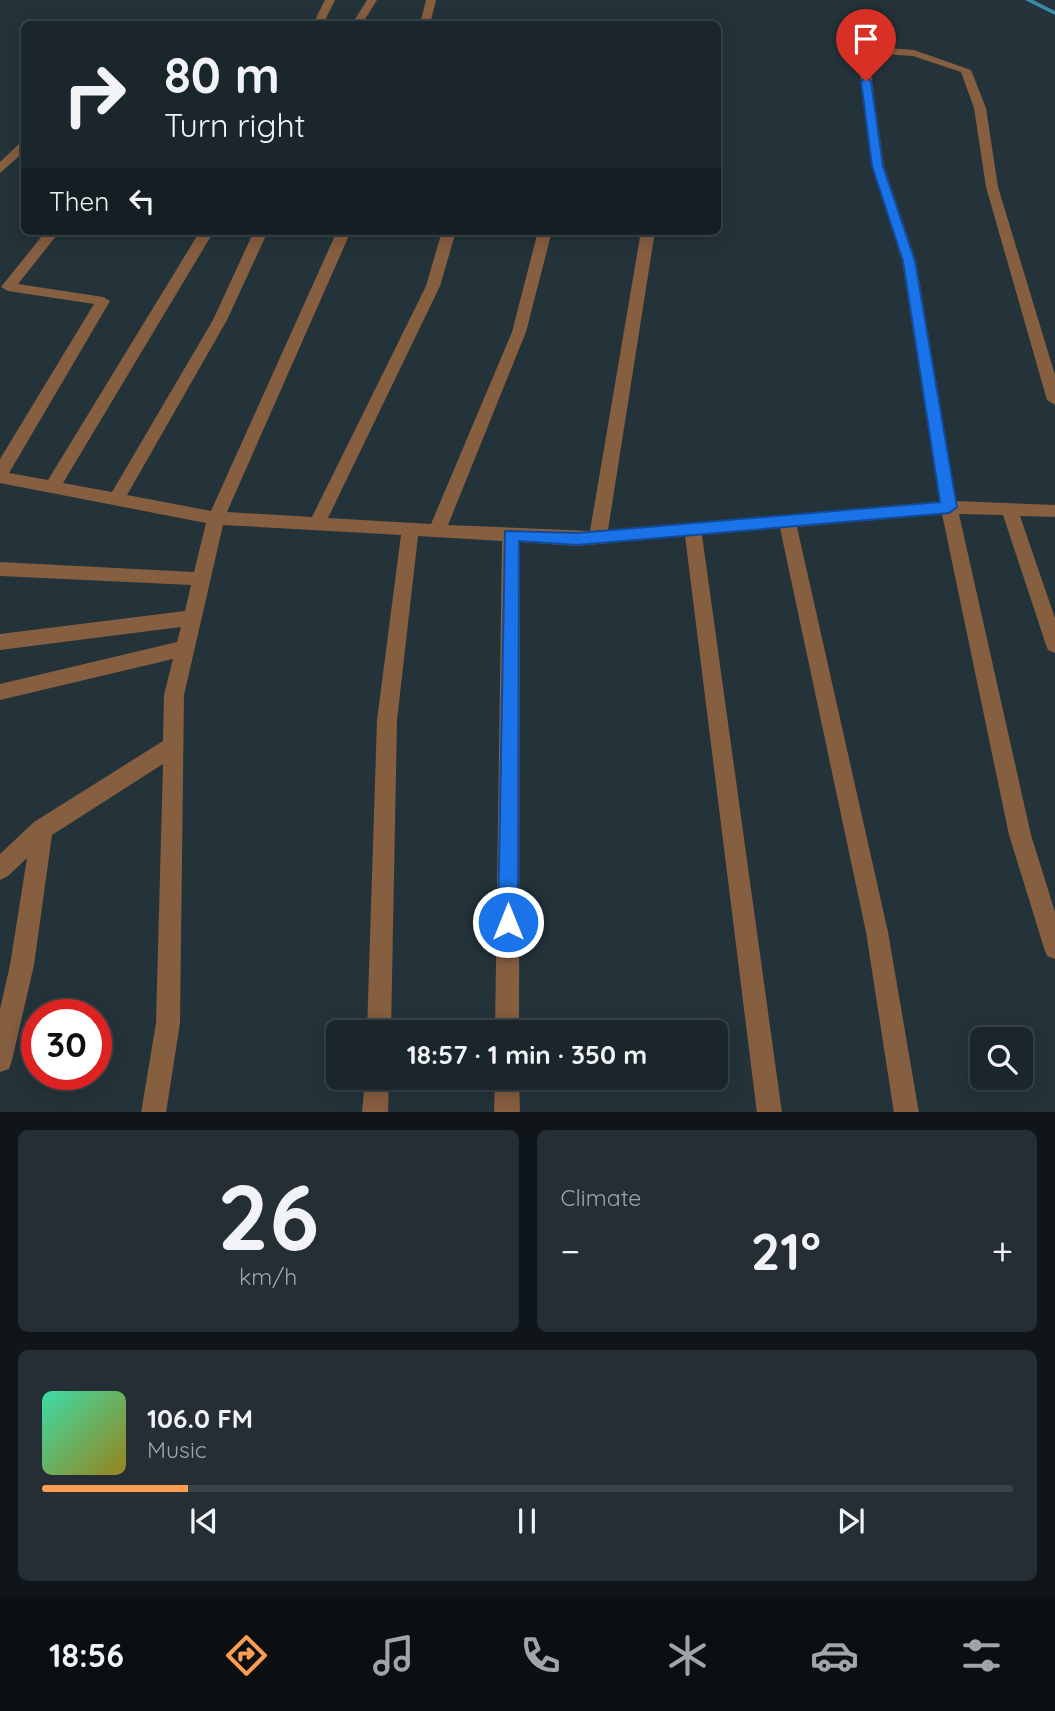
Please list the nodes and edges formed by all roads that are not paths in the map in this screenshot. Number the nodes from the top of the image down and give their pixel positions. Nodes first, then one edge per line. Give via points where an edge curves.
1 (330, 0) edge
2 (372, 0) edge
3 (430, 0) edge
4 (320, 21) edge
5 (359, 21) edge
6 (426, 21) edge
7 (21, 149) edge
8 (0, 169) edge
9 (50, 235) edge
10 (205, 235) edge
11 (259, 235) edge
12 (342, 235) edge
13 (448, 235) edge
14 (544, 235) edge
15 (647, 235) edge
16 (1055, 400) edge
17 (0, 475) edge
18 (52, 487) junction
19 (116, 499) junction
20 (949, 507) junction
21 (1009, 509) junction
22 (1055, 511) edge
23 (216, 518) junction
24 (787, 521) junction
25 (317, 524) junction
26 (410, 529) junction
27 (693, 529) junction
28 (437, 531) junction
29 (511, 535) junction
30 (598, 537) junction
31 (0, 569) edge
32 (202, 579) junction
33 (192, 618) junction
34 (0, 642) edge
35 (1055, 645) edge
36 (185, 648) junction
37 (0, 692) edge
38 (173, 746) junction
39 (42, 829) junction
40 (0, 869) edge
41 (1055, 948) edge
42 (379, 1020) edge
43 (507, 1020) edge
44 (0, 1060) edge
45 (376, 1090) edge
46 (507, 1090) edge
47 (153, 1112) edge
48 (375, 1112) edge
49 (507, 1112) edge
50 (770, 1112) edge
51 (907, 1112) edge

1 - 4 street
2 - 5 street
3 - 6 street
7 - 8 street
9 - 17 street via 9,287 103,302
10 - 18 street
11 - 19 street via 220,320
12 - 23 street
13 - 25 street via 433,286
14 - 28 street via 519,332
15 - 30 street
16 - 20 street via 992,187 980,108 966,70 914,53 863,49 878,166 909,261
17 - 18 street
18 - 19 street
19 - 23 street
20 - 21 street
20 - 24 street
20 - 41 street via 1020,835
21 - 22 street
21 - 35 street
23 - 25 street
23 - 32 street
24 - 27 street
24 - 51 street via 877,932
25 - 26 street
26 - 28 street
26 - 42 street via 387,720
27 - 30 street
27 - 50 street
28 - 29 street
29 - 30 street
29 - 43 street
31 - 32 street
32 - 33 street
33 - 34 street
33 - 36 street
36 - 37 street
36 - 38 street via 174,695
38 - 39 street
38 - 47 street via 168,1023
39 - 40 street
39 - 44 street via 22,965
45 - 48 street
46 - 49 street

